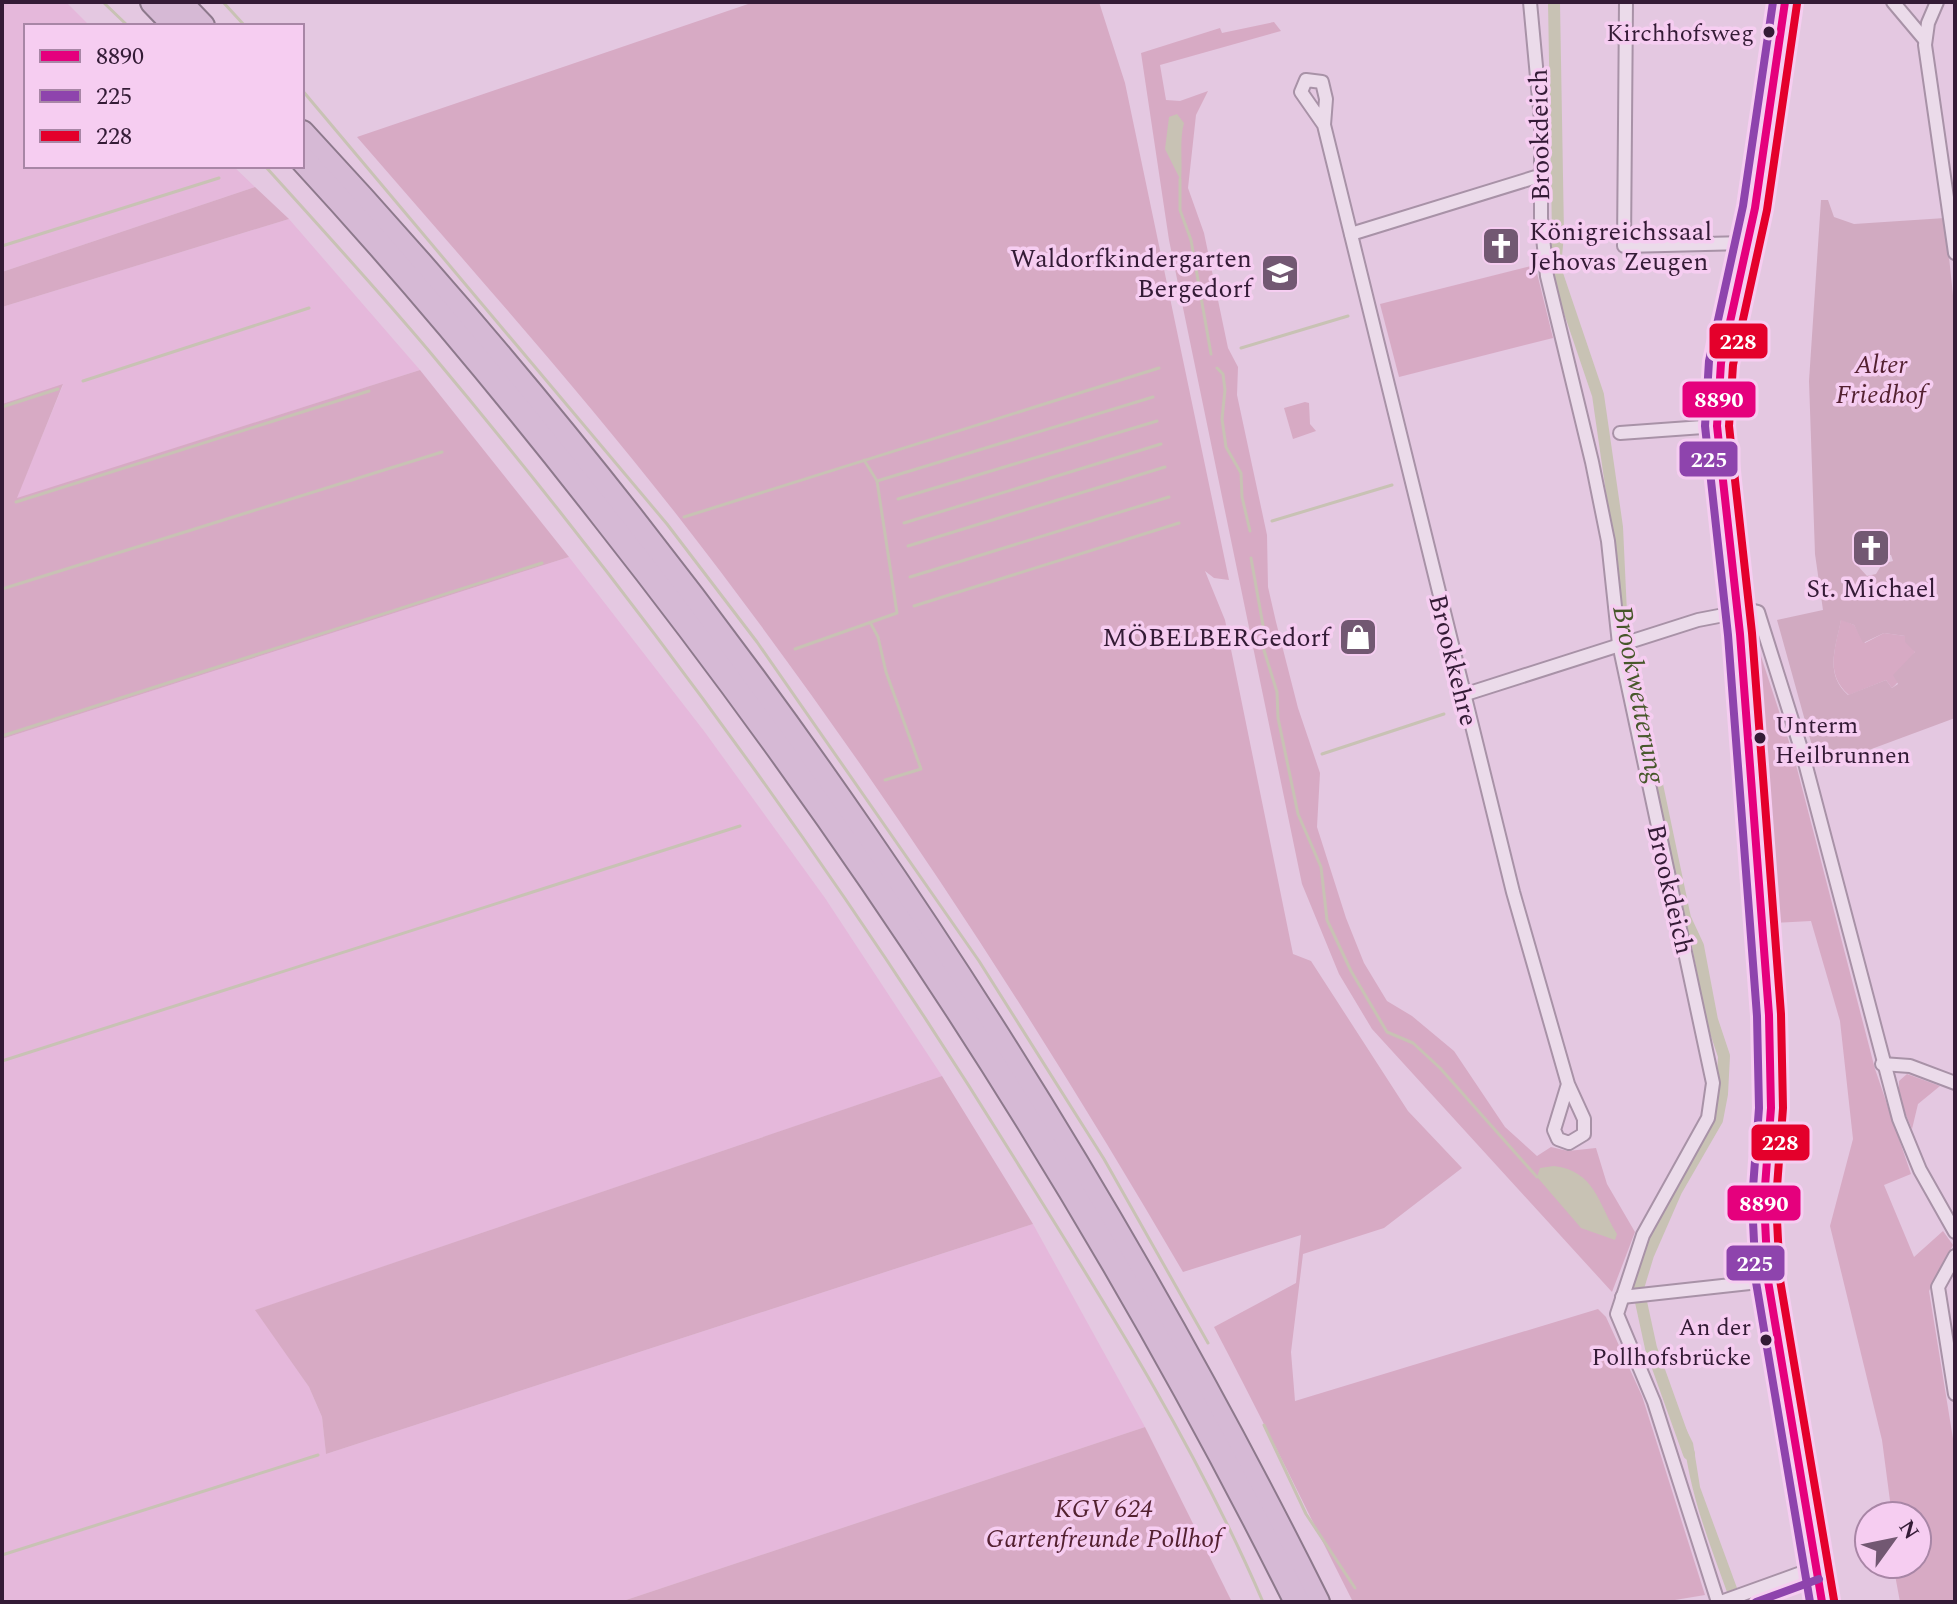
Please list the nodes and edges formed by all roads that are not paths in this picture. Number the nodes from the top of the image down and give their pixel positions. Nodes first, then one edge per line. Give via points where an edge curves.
1 (153, 2) edge
2 (179, 2) edge
3 (1530, 2) edge
4 (1626, 2) edge
5 (1785, 2) edge
6 (1893, 2) edge
7 (1937, 2) edge
8 (174, 24) edge
9 (200, 24) edge
10 (1925, 40) junction
11 (1324, 125) dead end
12 (304, 135) edge
13 (304, 161) edge
14 (1539, 176) junction
15 (1351, 234) junction
16 (1746, 243) junction
17 (1955, 253) edge
18 (1717, 426) junction
19 (1620, 433) dead end
20 (1737, 612) junction
21 (1626, 642) junction
22 (1463, 695) junction
23 (1882, 1064) junction
24 (1955, 1083) edge
25 (1568, 1084) dead end
26 (1955, 1232) edge
27 (1955, 1256) edge
28 (1768, 1281) junction
29 (1634, 1295) junction
30 (1955, 1394) edge
31 (1815, 1568) junction
32 (1297, 1602) edge
33 (1317, 1602) edge
34 (1720, 1602) edge
35 (1822, 1602) edge

1 - 8 highway
2 - 9 highway
3 - 14 street, Brookdeich via 1541,120
4 - 16 street via 1624,246
5 - 16 main road
6 - 10 street
7 - 10 street
10 - 17 street
11 - 15 street, Brookkehre
12 - 33 highway via 576,451 842,804 1082,1174 1212,1402
13 - 32 highway via 443,317 563,464 819,801 1067,1184 1196,1410
14 - 15 street
14 - 21 street, Brookdeich via 1547,276 1584,425
15 - 22 street, Brookkehre
16 - 18 main road via 1721,363
18 - 19 street
18 - 20 main road
20 - 21 street
20 - 23 street via 1757,611 1767,630
20 - 28 main road via 1769,1015 1771,1108 1764,1200
21 - 22 street
21 - 29 street, Brookdeich via 1713,1083 1708,1118 1643,1235
22 - 25 street, Brookkehre
23 - 24 street via 1910,1066
23 - 26 street via 1920,1170
27 - 30 street via 1938,1287
28 - 29 street
28 - 31 main road
29 - 34 street, Brookdeich via 1617,1317 1654,1402
31 - 34 street
31 - 35 main road

